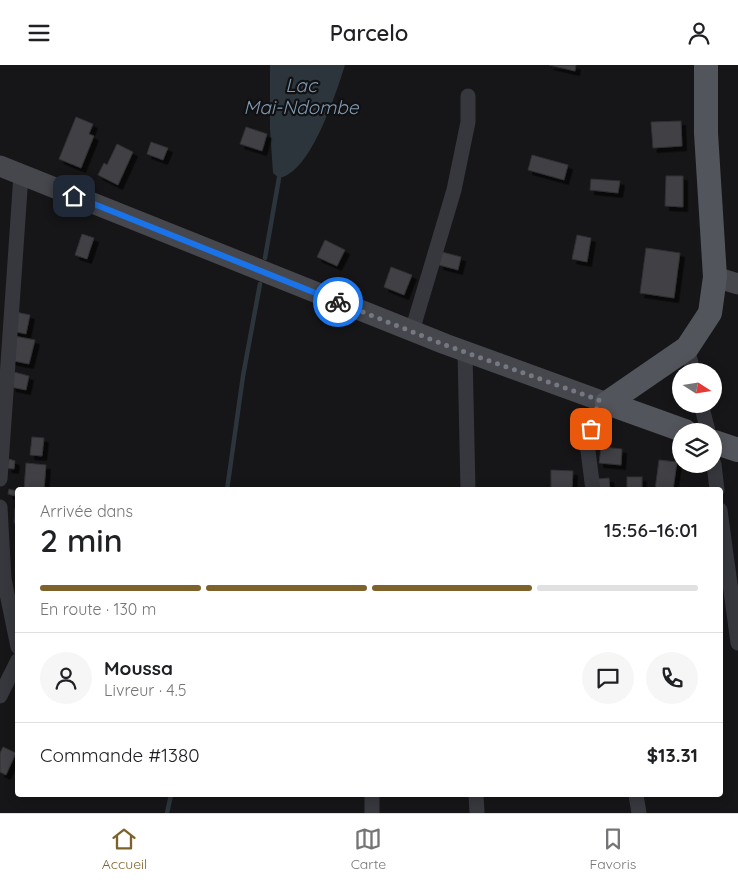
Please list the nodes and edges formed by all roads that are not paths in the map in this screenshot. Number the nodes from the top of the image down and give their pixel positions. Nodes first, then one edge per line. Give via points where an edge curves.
1 (706, 65) edge
2 (468, 97) dead end
3 (0, 166) edge
4 (21, 175) junction
5 (715, 277) junction
6 (738, 284) edge
7 (412, 331) junction
8 (686, 348) junction
9 (465, 351) junction
10 (691, 363) edge
11 (603, 402) junction
12 (672, 426) edge
13 (722, 444) edge
14 (738, 450) edge
15 (715, 473) edge
16 (0, 479) edge
17 (468, 487) edge
18 (593, 487) edge
19 (717, 487) edge
20 (0, 507) edge
21 (723, 539) edge
22 (731, 615) edge
23 (15, 632) edge
24 (738, 643) edge
25 (15, 666) edge
26 (0, 697) edge
27 (372, 797) edge
28 (476, 797) edge
29 (636, 797) edge
30 (372, 813) edge
31 (476, 813) edge
32 (639, 813) edge

1 - 5 main road via 706,133
2 - 7 street via 468,123 454,190
3 - 4 street
4 - 7 street
4 - 16 street
5 - 6 street
5 - 8 main road via 710,313
7 - 9 street
8 - 10 street
8 - 11 main road
9 - 11 street
9 - 17 street
11 - 12 main road
11 - 18 street via 587,443
13 - 14 main road
15 - 19 street
20 - 23 street via 4,579
21 - 22 street
22 - 24 street
25 - 26 street
27 - 30 street
28 - 31 street
29 - 32 street

